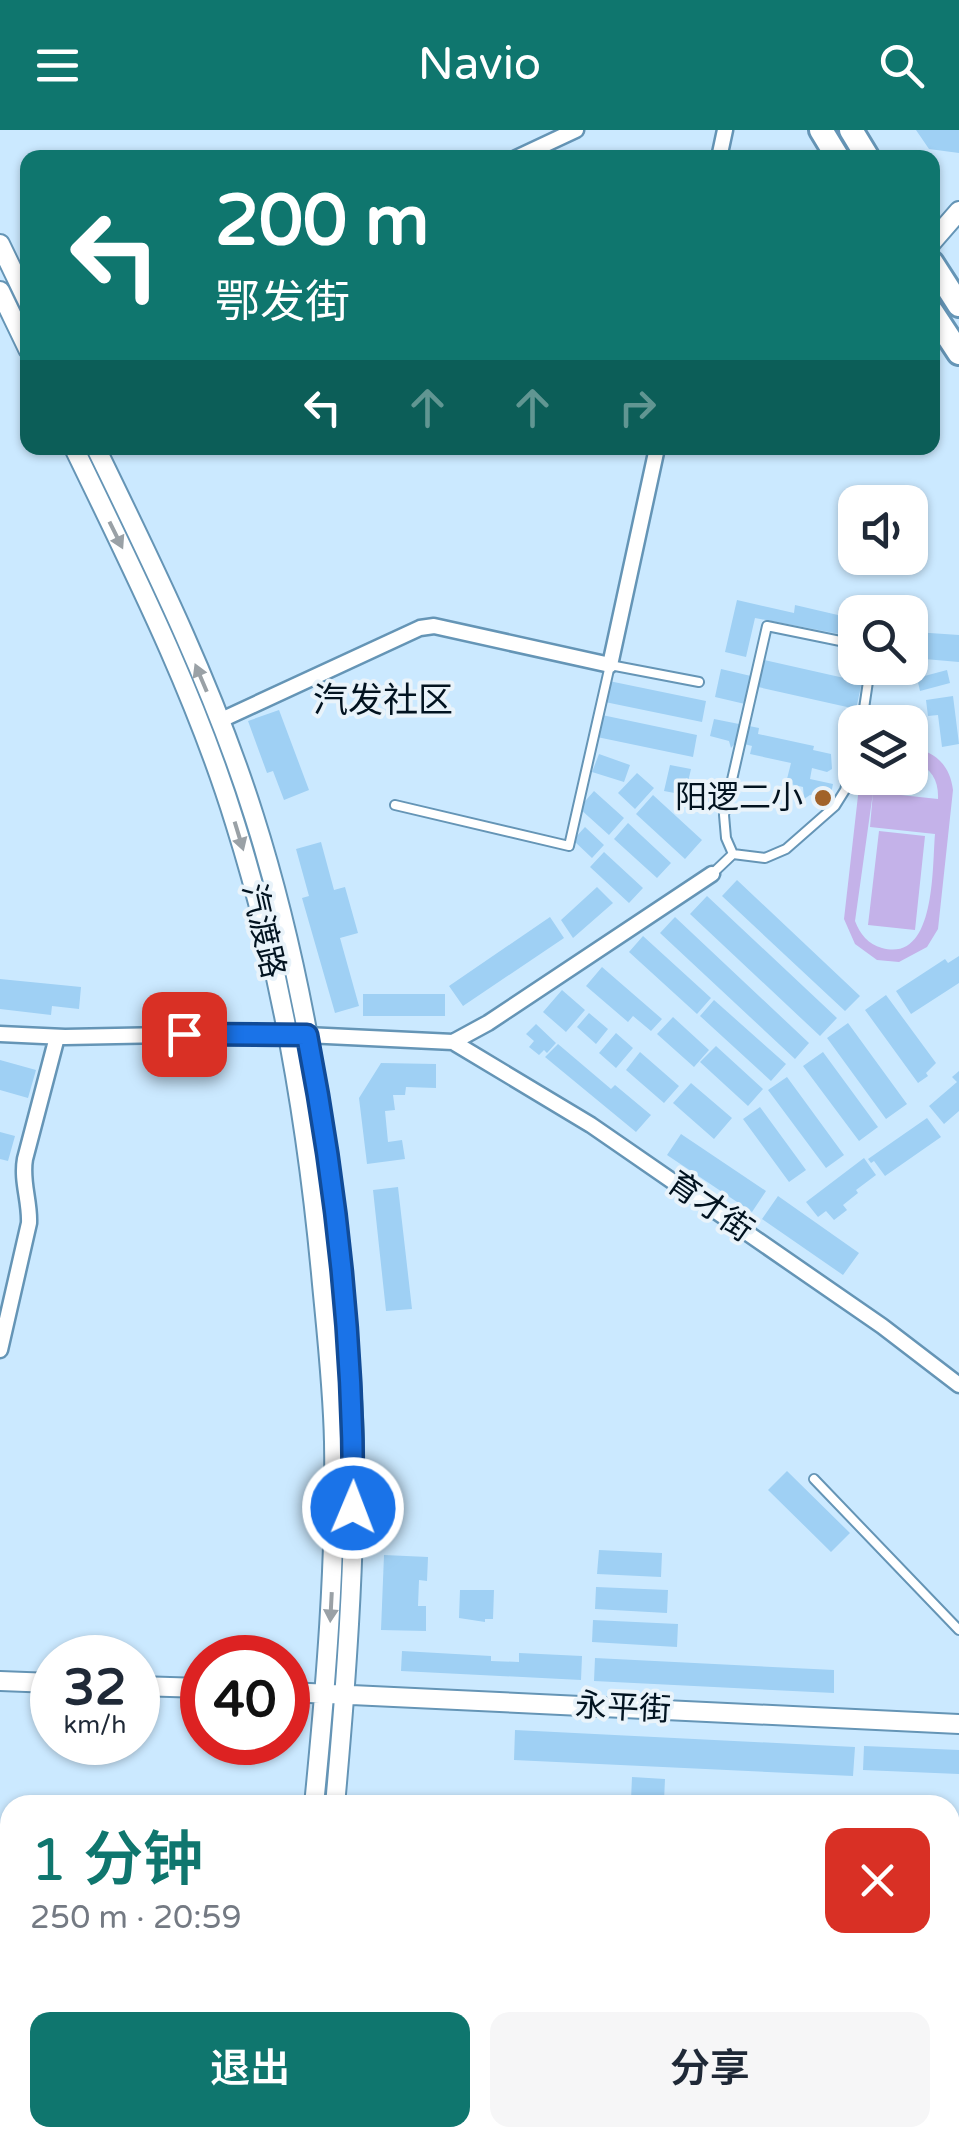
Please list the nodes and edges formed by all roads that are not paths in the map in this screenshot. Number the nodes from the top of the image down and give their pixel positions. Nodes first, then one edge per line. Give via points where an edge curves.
1 (576, 130) edge
2 (533, 150) edge
3 (959, 212) edge
4 (940, 233) edge
5 (0, 244) edge
6 (940, 276) edge
7 (20, 285) edge
8 (0, 291) edge
9 (959, 306) edge
10 (940, 324) edge
11 (20, 332) edge
12 (959, 353) edge
13 (77, 455) edge
14 (99, 455) edge
15 (655, 455) edge
16 (838, 641) edge
17 (610, 664) junction
18 (699, 682) dead end
19 (218, 721) junction
20 (841, 795) edge
21 (395, 805) dead end
22 (734, 854) junction
23 (712, 874) joint
24 (0, 1034) edge
25 (286, 1034) junction
26 (307, 1035) junction
27 (57, 1036) junction
28 (454, 1042) junction
29 (0, 1350) edge
30 (959, 1384) edge
31 (814, 1479) dead end
32 (959, 1630) edge
33 (0, 1681) edge
34 (30, 1682) edge
35 (310, 1693) edge
36 (325, 1693) junction
37 (345, 1694) junction
38 (959, 1724) edge
39 (315, 1795) edge
40 (335, 1795) edge

1 - 2 street
3 - 4 street
5 - 7 street
6 - 9 highway
8 - 11 street
10 - 12 highway
13 -> 25 street, 汽渡路 via 218,773 258,904
19 -> 14 street, 汽渡路
15 - 17 street
16 - 22 lane via 767,626 724,816
17 - 18 lane
17 - 19 street via 420,628
17 - 21 lane via 569,846
19 - 26 street, 汽渡路 via 268,863
20 - 22 lane via 786,849 765,858
22 - 23 lane
23 - 28 street
24 - 27 street
25 - 26 street
25 - 27 street
25 -> 36 street, 汽渡路 via 312,1181 334,1439
26 - 28 street
26 - 37 street, 汽渡路 via 332,1178 354,1439
27 - 29 street via 25,1159 29,1223
28 - 30 street, 育才街 via 592,1125
31 - 32 lane
33 - 34 street
35 - 36 street, 永平街
36 - 37 street, 永平街
36 - 39 street, 汽渡路
37 - 38 street, 永平街
37 - 40 street, 汽渡路

